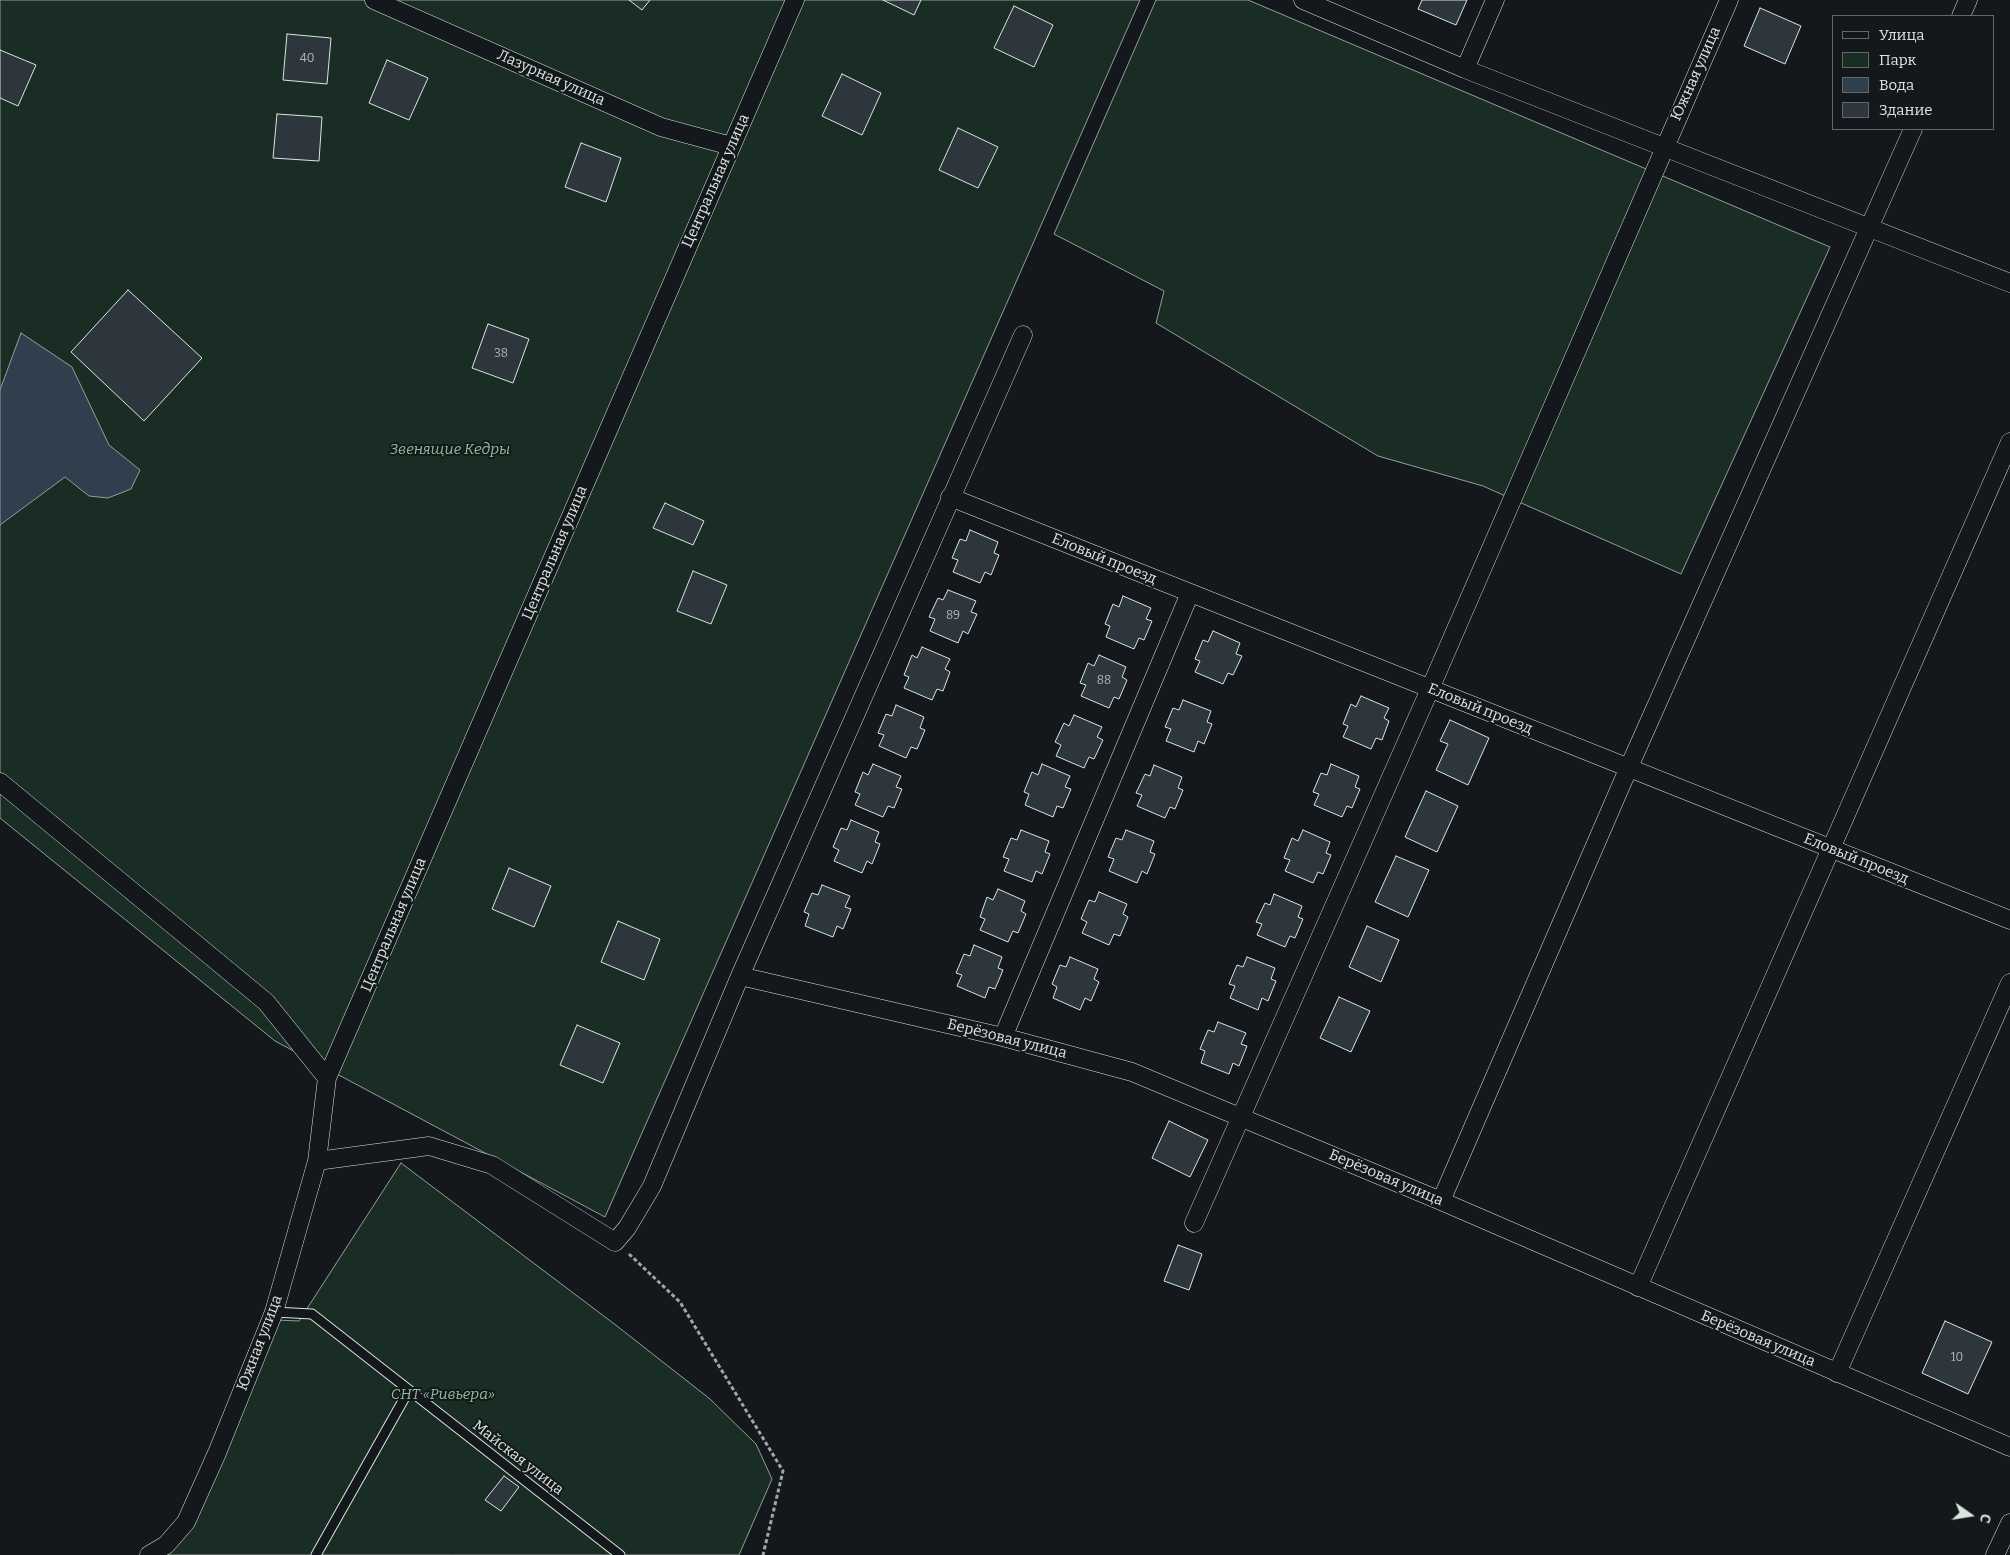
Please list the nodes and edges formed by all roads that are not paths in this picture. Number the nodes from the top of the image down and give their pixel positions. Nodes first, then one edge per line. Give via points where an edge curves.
1 (374, 0) edge
2 (795, 0) edge
3 (1303, 0) edge
4 (1495, 0) edge
5 (1729, 0) edge
6 (1968, 0) edge
7 (1961, 15) edge
8 (1465, 69) junction
9 (1913, 130) edge
10 (731, 146) junction
11 (1664, 148) junction
12 (1870, 227) junction
13 (2010, 283) edge
14 (1023, 335) dead end
15 (2010, 442) edge
16 (950, 497) junction
17 (1190, 593) junction
18 (1430, 689) junction
19 (1629, 767) junction
20 (0, 782) edge
21 (1832, 850) junction
22 (2010, 920) edge
23 (740, 976) junction
24 (2010, 983) edge
25 (1003, 1037) junction
26 (327, 1078) junction
27 (322, 1108) joint
28 (1241, 1117) junction
29 (317, 1161) junction
30 (1441, 1201) junction
31 (1194, 1224) dead end
32 (1638, 1287) junction
33 (274, 1312) junction
34 (1837, 1372) junction
35 (409, 1390) junction
36 (2010, 1447) edge
37 (2010, 1523) edge
38 (149, 1555) edge
39 (316, 1555) edge
40 (620, 1555) edge
41 (1995, 1555) edge

1 - 10 street, Лазурная улица via 661,127
2 - 10 street, Центральная улица
3 - 8 street
4 - 8 street
5 - 11 street, Южная улица
6 - 7 street
8 - 11 street
9 - 12 street
10 - 26 street, Центральная улица
11 - 12 street
11 - 18 street, Южная улица
12 - 13 street
12 - 19 street
14 - 16 street
15 - 21 street
16 - 17 street, Еловый проезд
16 - 23 street
17 - 18 street, Еловый проезд
17 - 25 street
18 - 19 street, Еловый проезд
18 - 28 street, Южная улица
19 - 21 street, Еловый проезд
19 - 30 street
20 - 26 street via 266,1002
21 - 22 street, Еловый проезд
21 - 32 street
23 - 25 street, Берёзовая улица
23 - 29 street via 652,1186 615,1242 492,1165 429,1146
24 - 34 street
25 - 28 street, Берёзовая улица via 1132,1072
26 - 27 street, Центральная улица
27 - 29 street, Южная улица
28 - 30 street, Берёзовая улица
28 - 31 street, Южная улица
29 - 33 street, Южная улица
30 - 32 street, Берёзовая улица
32 - 34 street, Берёзовая улица
33 - 35 lane, Майская улица via 312,1314
33 - 38 street, Южная улица via 186,1522 166,1546
34 - 36 street, Берёзовая улица
35 - 39 lane
35 - 40 lane, Майская улица
37 - 41 street

